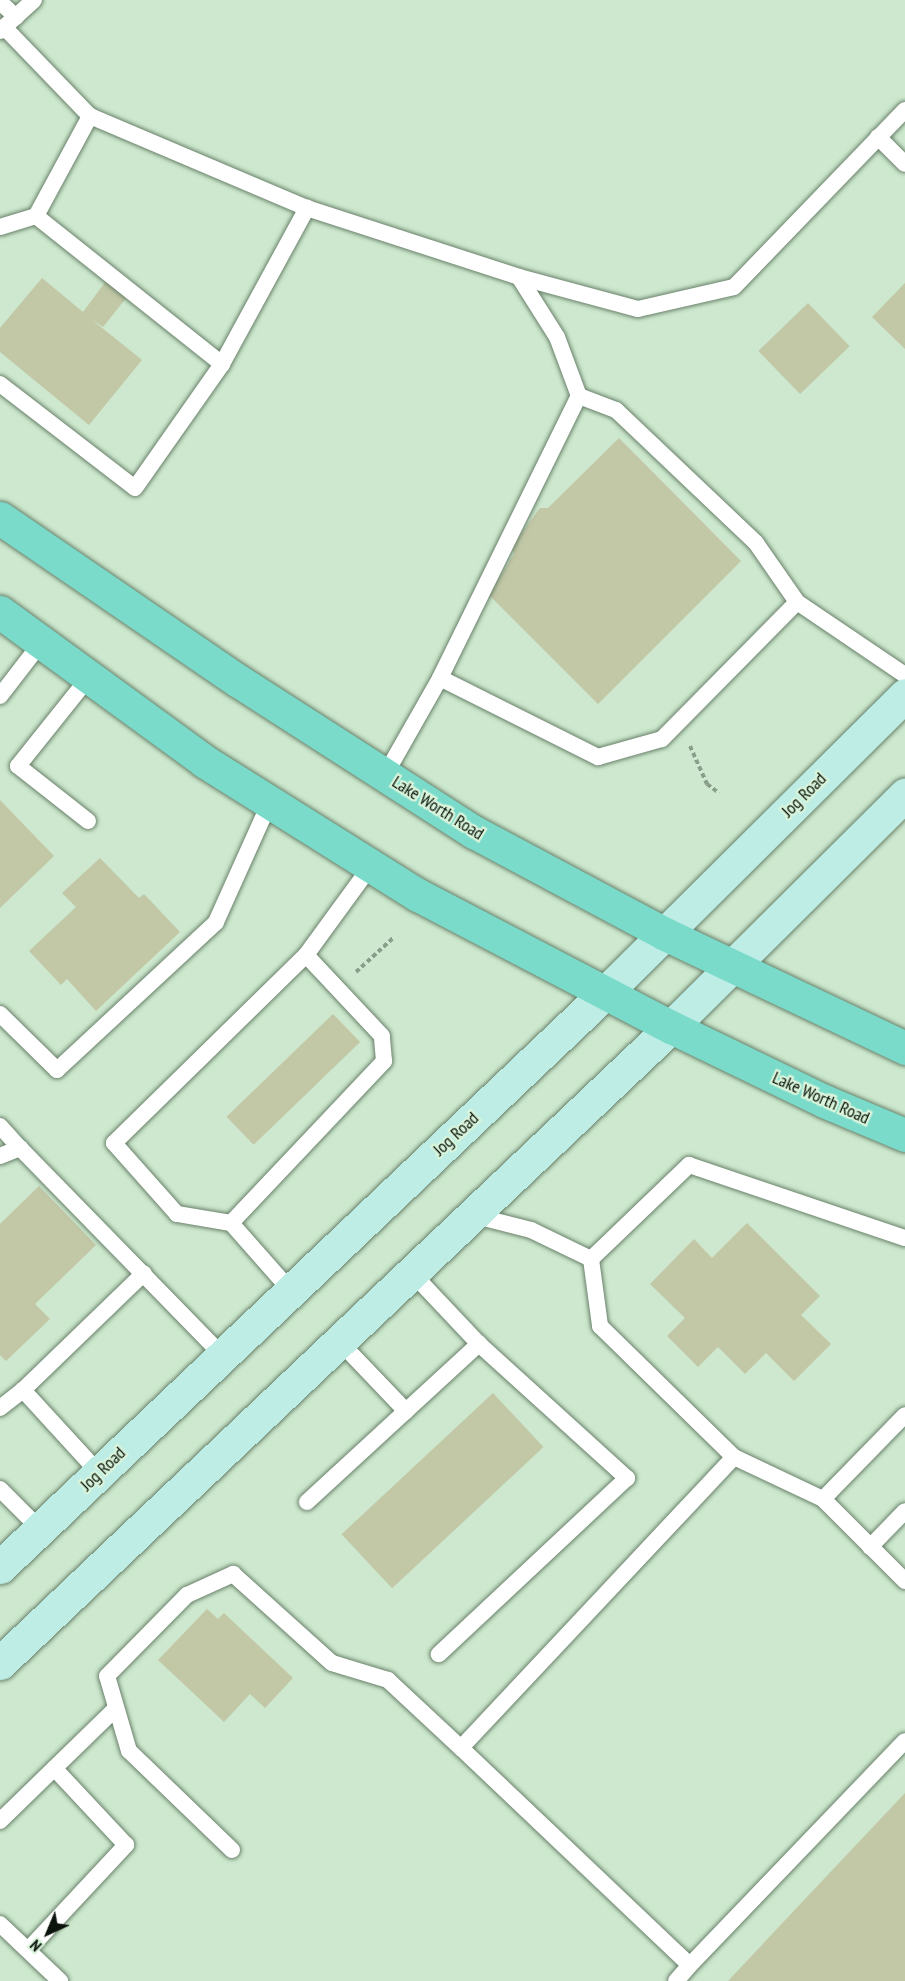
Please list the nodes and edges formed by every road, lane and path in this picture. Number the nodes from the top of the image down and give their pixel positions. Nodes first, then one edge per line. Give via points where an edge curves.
1 (34, 0) edge
2 (0, 2) edge
3 (7, 25) edge
4 (905, 110) edge
5 (90, 116) junction
6 (878, 137) junction
7 (905, 164) edge
8 (307, 208) junction
9 (36, 216) junction
10 (0, 227) edge
11 (519, 277) junction
12 (222, 364) junction
13 (0, 384) edge
14 (579, 396) junction
15 (0, 518) edge
16 (797, 602) junction
17 (0, 612) edge
18 (41, 642) junction
19 (905, 675) edge
20 (89, 677) junction
21 (440, 678) junction
22 (905, 695) edge
23 (0, 696) edge
24 (689, 746) dead end
25 (385, 775) junction
26 (719, 793) dead end
27 (905, 795) edge
28 (270, 802) junction
29 (88, 821) dead end
30 (371, 866) junction
31 (665, 934) junction
32 (393, 938) dead end
33 (306, 955) junction
34 (732, 967) junction
35 (349, 978) dead end
36 (604, 994) junction
37 (0, 1014) edge
38 (671, 1027) junction
39 (905, 1048) edge
40 (0, 1126) edge
41 (905, 1135) edge
42 (20, 1148) junction
43 (0, 1156) edge
44 (472, 1215) junction
45 (231, 1223) junction
46 (905, 1238) edge
47 (591, 1259) junction
48 (144, 1273) junction
49 (412, 1273) junction
50 (291, 1291) junction
51 (339, 1341) junction
52 (479, 1344) junction
53 (222, 1356) junction
54 (23, 1390) junction
55 (0, 1408) edge
56 (406, 1411) junction
57 (905, 1415) edge
58 (734, 1457) junction
59 (99, 1473) junction
60 (0, 1490) edge
61 (823, 1498) junction
62 (307, 1502) dead end
63 (905, 1511) edge
64 (40, 1529) junction
65 (870, 1547) junction
66 (0, 1567) edge
67 (905, 1581) edge
68 (439, 1654) dead end
69 (0, 1663) edge
70 (116, 1708) junction
71 (905, 1741) edge
72 (461, 1748) junction
73 (54, 1768) junction
74 (0, 1821) edge
75 (232, 1850) dead end
76 (0, 1924) edge
77 (28, 1950) junction
78 (690, 1965) junction
79 (60, 1981) edge
80 (676, 1981) edge

1 - 3 lane
2 - 3 lane
3 - 5 lane
4 - 6 lane
5 - 8 lane
5 - 9 lane
6 - 7 lane
6 - 11 lane via 734,287 638,309
8 - 11 lane
8 - 12 lane
9 - 10 lane
9 - 12 lane
11 - 14 lane via 557,337
12 - 13 lane via 135,488
14 - 16 lane via 616,410 756,543
14 - 21 lane
15 - 25 main road, Lake Worth Road via 237,680
16 - 19 lane
16 - 21 lane via 662,739 598,757
17 - 18 main road, Lake Worth Road
18 - 20 main road, Lake Worth Road
18 - 23 lane
20 - 28 main road, Lake Worth Road via 204,761
20 - 29 lane via 18,766
21 - 25 lane
22 - 31 main road, Jog Road
24 - 26 path via 707,784
25 - 31 main road, Lake Worth Road via 474,832
27 - 34 main road
28 - 30 main road, Lake Worth Road
28 - 37 lane via 216,922 57,1070
30 - 33 lane
30 - 36 main road, Lake Worth Road
31 - 34 main road, Lake Worth Road
31 - 36 main road, Jog Road
32 - 35 path
33 - 45 lane via 382,1036 384,1061
33 - 45 lane via 114,1143 177,1214
34 - 38 main road
34 - 39 main road, Lake Worth Road
36 - 38 main road, Lake Worth Road
36 - 50 main road, Jog Road
38 - 41 main road, Lake Worth Road via 824,1101
38 - 44 main road
40 - 42 lane
42 - 43 lane
42 - 48 lane
44 - 47 lane via 531,1230
44 - 49 main road
45 - 50 lane
46 - 47 lane via 689,1165
47 - 58 lane via 600,1326
48 - 53 lane
48 - 54 lane
49 - 51 main road
49 - 52 lane
50 - 53 main road, Jog Road
51 - 56 lane
51 - 69 main road
52 - 56 lane
52 - 68 lane via 627,1478
53 - 59 main road, Jog Road
54 - 55 lane
54 - 59 lane
56 - 62 lane
57 - 61 lane
58 - 61 lane
58 - 72 lane
59 - 64 main road, Jog Road
60 - 64 lane
61 - 65 lane
63 - 65 lane
64 - 66 main road, Jog Road
65 - 67 lane
70 - 72 lane via 107,1676 187,1595 233,1574 332,1663 388,1680
70 - 73 lane
70 - 75 lane via 129,1751
71 - 78 lane
72 - 78 lane
73 - 74 lane
73 - 77 lane via 126,1845
76 - 77 lane
77 - 79 lane
78 - 80 lane

